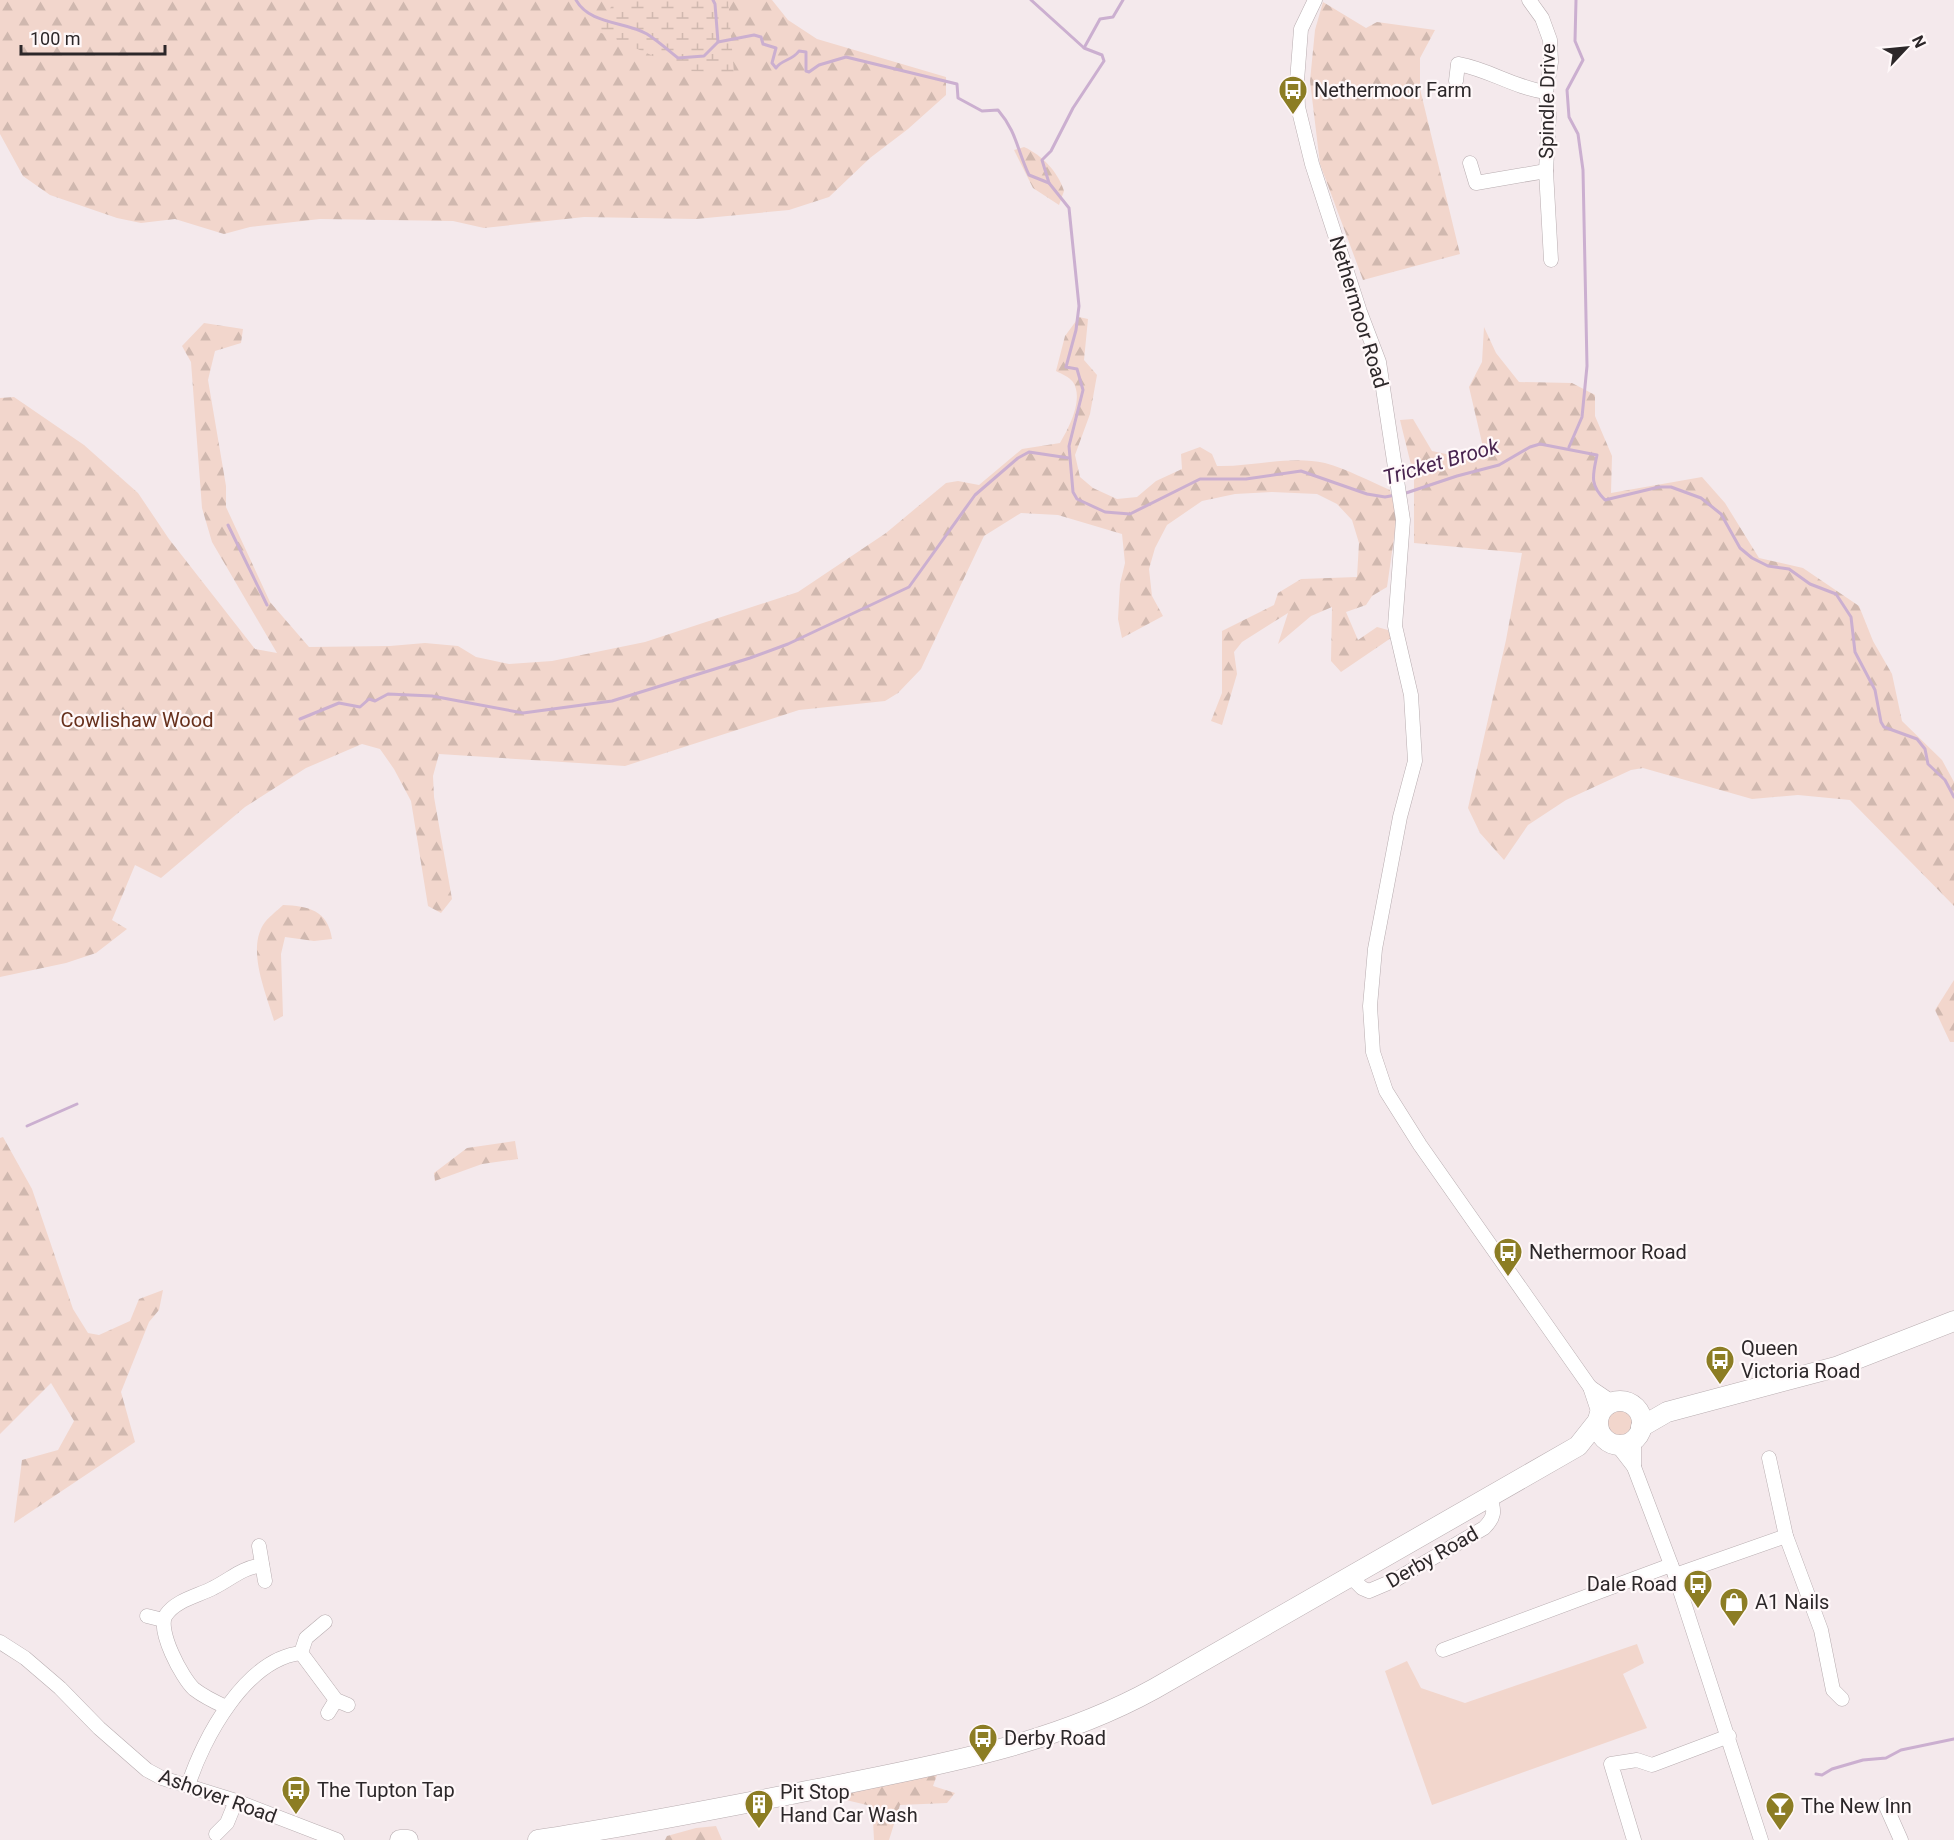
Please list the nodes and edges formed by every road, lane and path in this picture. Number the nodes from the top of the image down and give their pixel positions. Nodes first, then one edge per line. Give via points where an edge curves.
1 (1315, 0) edge
2 (1529, 0) edge
3 (1455, 81) dead end
4 (1546, 92) junction
5 (1470, 164) dead end
6 (1546, 171) junction
7 (1551, 260) dead end
8 (1954, 1321) edge
9 (1635, 1407) junction
10 (1667, 1412) junction
11 (1603, 1413) junction
12 (1625, 1439) junction
13 (1578, 1446) junction
14 (1769, 1458) dead end
15 (1786, 1536) junction
16 (259, 1546) dead end
17 (262, 1565) junction
18 (1673, 1570) junction
19 (265, 1581) dead end
20 (147, 1616) dead end
21 (163, 1620) junction
22 (325, 1622) dead end
23 (0, 1642) edge
24 (1443, 1650) dead end
25 (301, 1653) junction
26 (1842, 1699) dead end
27 (226, 1707) junction
28 (328, 1713) dead end
29 (1729, 1736) junction
30 (188, 1786) junction
31 (236, 1801) junction
32 (1885, 1804) dead end
33 (216, 1834) dead end
34 (337, 1840) edge
35 (400, 1840) edge
36 (408, 1840) edge
37 (538, 1840) edge
38 (1634, 1840) edge
39 (1761, 1840) edge
40 (1901, 1840) edge

1 - 11 street, Nethermoor Road via 1301,29 1298,107 1312,164 1379,362 1403,520 1395,626 1411,695 1415,761 1400,817 1375,949 1370,1006 1373,1052 1386,1091 1420,1145 1590,1387
2 - 4 street, Spindle Drive via 1551,40
3 - 4 street via 1458,64 1481,68 1520,88
4 - 6 street, Spindle Drive
5 - 6 street via 1476,183
6 - 7 street, Spindle Drive
8 - 10 highway via 1836,1367
9 - 10 highway
9 - 11 highway via 1620,1401
9 - 12 highway via 1642,1420
10 - 12 highway
11 - 12 highway via 1600,1434
11 - 13 highway
12 - 13 highway
12 - 18 street
13 - 37 highway, Derby Road via 1119,1709 1049,1736 981,1755 722,1809
14 - 15 street
15 - 18 street
15 - 26 street via 1821,1630 1833,1690
16 - 17 street
17 - 19 street
17 - 21 street via 234,1573 180,1604
18 - 24 street
18 - 29 street
20 - 21 street
21 - 27 street via 164,1632 186,1681
22 - 25 street via 306,1638
23 - 30 street, Ashover Road via 60,1688 133,1759 162,1778
25 - 27 street via 282,1657 246,1684
25 - 28 street via 342,1703
27 - 30 street
29 - 38 street via 1652,1765 1637,1760 1611,1764
29 - 39 street
30 - 31 street, Ashover Road
31 - 33 street via 227,1823
31 - 34 street, Ashover Road
32 - 40 street
35 - 36 highway

